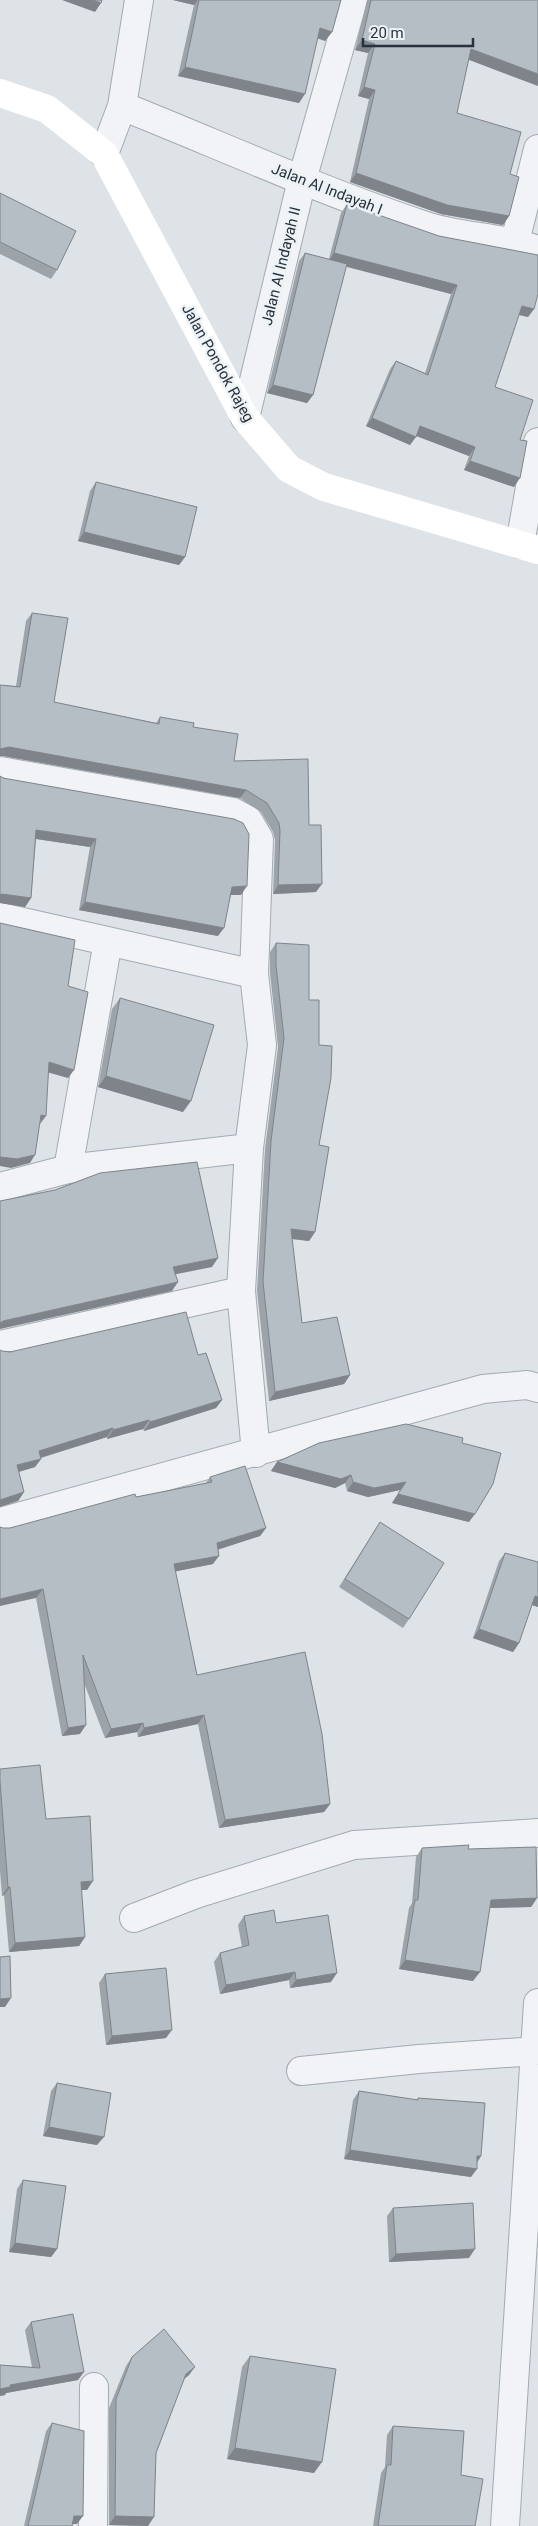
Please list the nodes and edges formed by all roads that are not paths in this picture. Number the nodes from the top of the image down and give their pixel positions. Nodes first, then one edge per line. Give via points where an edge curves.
1 (139, 0) edge
2 (353, 0) edge
3 (0, 93) edge
4 (122, 106) junction
5 (538, 149) edge
6 (104, 154) junction
7 (302, 180) junction
8 (527, 246) edge
9 (245, 418) junction
10 (538, 442) edge
11 (529, 547) edge
12 (0, 771) edge
13 (0, 917) edge
14 (108, 941) junction
15 (254, 974) junction
16 (249, 1148) junction
17 (68, 1169) junction
18 (0, 1188) edge
19 (242, 1291) junction
20 (0, 1345) edge
21 (538, 1388) edge
22 (256, 1453) junction
23 (0, 1522) edge
24 (538, 1833) edge
25 (134, 1918) dead end
26 (538, 2003) edge
27 (536, 2051) junction
28 (301, 2071) dead end
29 (533, 2151) edge
30 (94, 2387) dead end
31 (93, 2526) edge
32 (505, 2526) edge

1 - 4 street
2 - 7 street, Jalan Al Indayah II
3 - 6 main road, Jalan Pondok Rajeg via 47,109
4 - 6 street
4 - 7 street, Jalan Al Indayah I
5 - 8 street
6 - 9 main road, Jalan Pondok Rajeg
7 - 8 street, Jalan Al Indayah I via 425,226
7 - 9 street, Jalan Al Indayah II
9 - 11 main road, Jalan Pondok Rajeg via 289,469 324,486
10 - 11 street
12 - 15 street via 233,812 248,820 258,839
13 - 14 street
14 - 15 street
14 - 17 street
15 - 16 street via 262,1046
16 - 17 street
16 - 19 street
17 - 18 street
19 - 20 street
19 - 22 street
21 - 22 street via 526,1385 483,1389
22 - 23 street
24 - 25 street via 354,1845 196,1894
26 - 27 street
27 - 28 street via 419,2058
27 - 29 street
29 - 32 street
30 - 31 street

